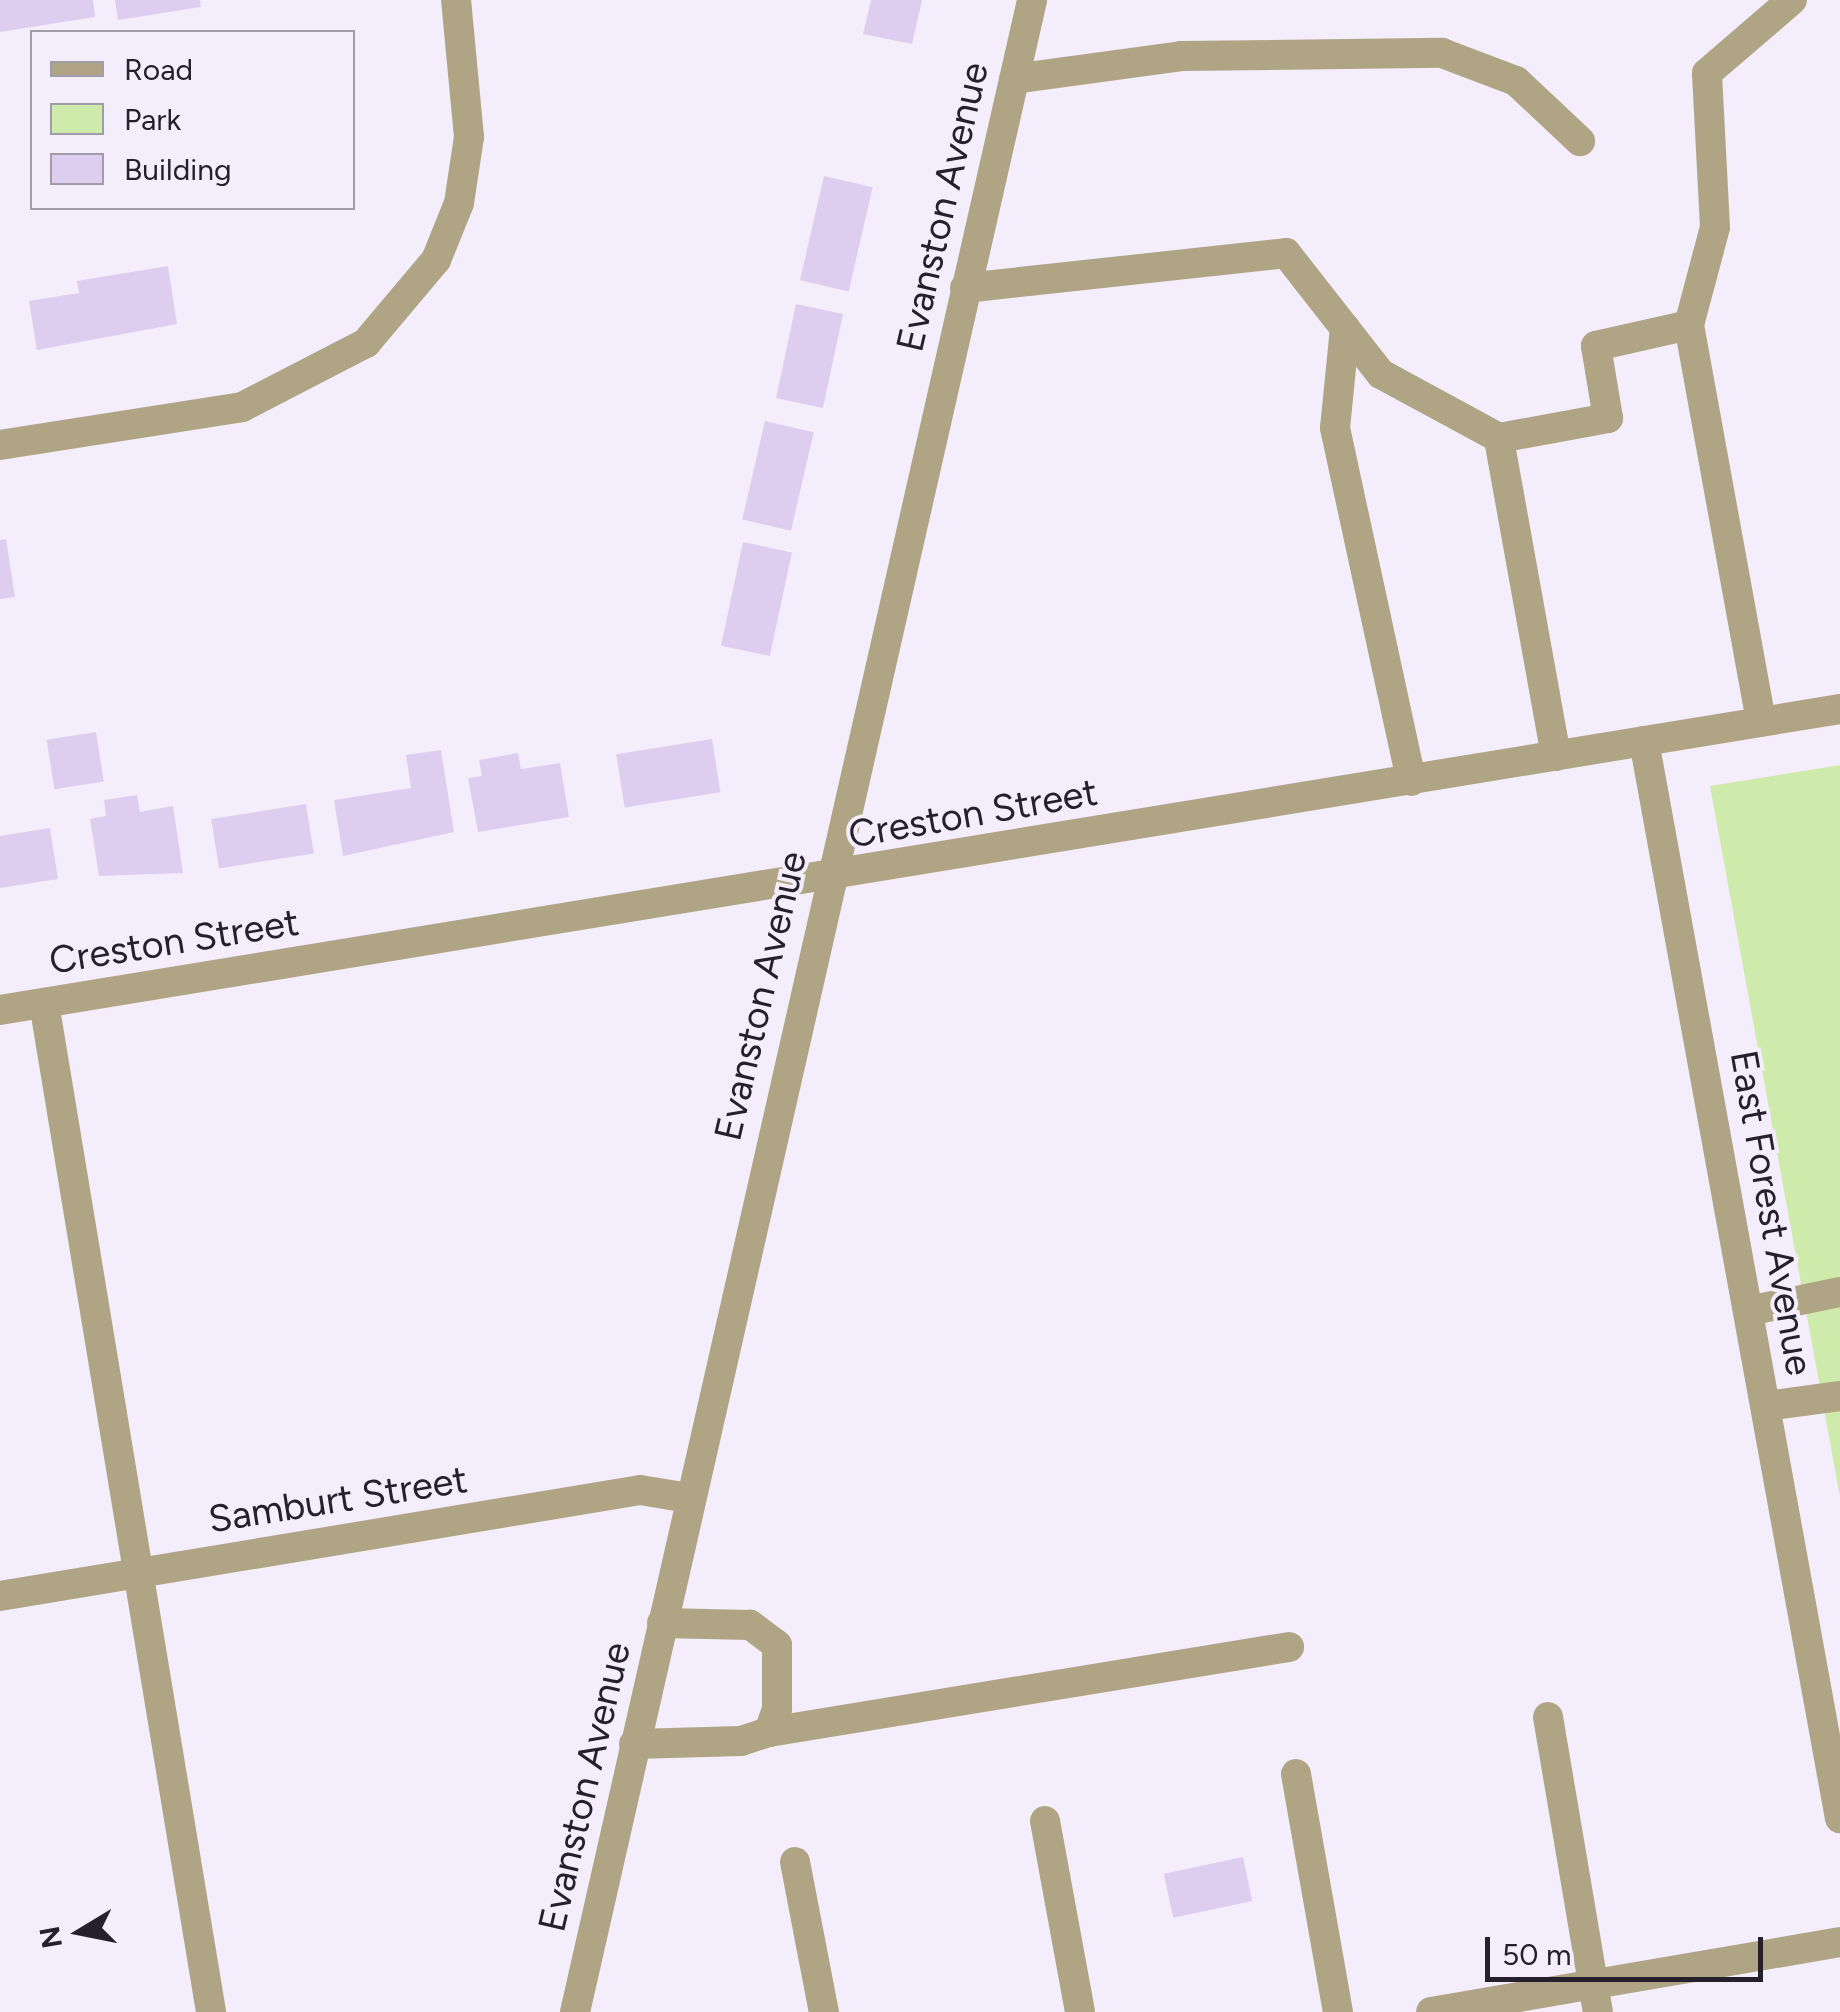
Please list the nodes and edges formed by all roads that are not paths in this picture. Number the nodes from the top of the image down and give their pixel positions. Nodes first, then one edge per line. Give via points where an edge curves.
1 (456, 0) edge
2 (1032, 0) edge
3 (1792, 0) edge
4 (1014, 79) junction
5 (1580, 141) dead end
6 (965, 288) junction
7 (1689, 325) junction
8 (1345, 328) junction
9 (1499, 438) junction
10 (0, 446) edge
11 (1840, 709) edge
12 (1761, 722) junction
13 (1644, 741) junction
14 (1556, 756) junction
15 (1411, 781) junction
16 (828, 879) junction
17 (44, 1004) junction
18 (0, 1010) edge
19 (1840, 1292) edge
20 (1748, 1311) junction
21 (1840, 1396) edge
22 (1766, 1406) junction
23 (689, 1498) junction
24 (139, 1574) junction
25 (0, 1596) edge
26 (662, 1624) junction
27 (1288, 1648) dead end
28 (1548, 1718) dead end
29 (769, 1732) junction
30 (634, 1744) junction
31 (1296, 1774) dead end
32 (1840, 1818) edge
33 (1045, 1821) dead end
34 (795, 1862) dead end
35 (1840, 1942) edge
36 (1596, 1997) edge
37 (211, 2012) edge
38 (576, 2012) edge
39 (824, 2012) edge
40 (1080, 2012) edge
41 (1338, 2012) edge
42 (1431, 2012) edge

1 - 10 street via 469,137 460,203 436,260 366,343 242,407
2 - 4 street, Evanston Avenue
3 - 7 street via 1707,73 1715,227
4 - 5 street via 1180,56 1442,53 1516,81
4 - 6 street, Evanston Avenue
6 - 8 street via 1286,252
6 - 16 street, Evanston Avenue
7 - 9 street via 1596,346 1608,418
7 - 12 street
8 - 9 street via 1381,374
8 - 15 street via 1334,428
9 - 14 street
11 - 12 street, Creston Street
12 - 13 street, Creston Street
13 - 14 street, Creston Street
13 - 20 street, East Forest Avenue
14 - 15 street, Creston Street
15 - 16 street, Creston Street
16 - 17 street, Creston Street
16 - 23 street, Evanston Avenue
17 - 18 street, Creston Street
17 - 24 street
19 - 20 street
20 - 22 street, East Forest Avenue
21 - 22 street
22 - 32 street, East Forest Avenue
23 - 24 street, Samburt Street via 640,1490
23 - 26 street, Evanston Avenue
24 - 25 street, Samburt Street
24 - 37 street
26 - 29 street via 750,1625 777,1646 782,1678
26 - 30 street, Evanston Avenue
27 - 29 street
28 - 36 street
29 - 30 street
30 - 38 street, Evanston Avenue
31 - 41 street
33 - 40 street
34 - 39 street
35 - 36 street
36 - 42 street

